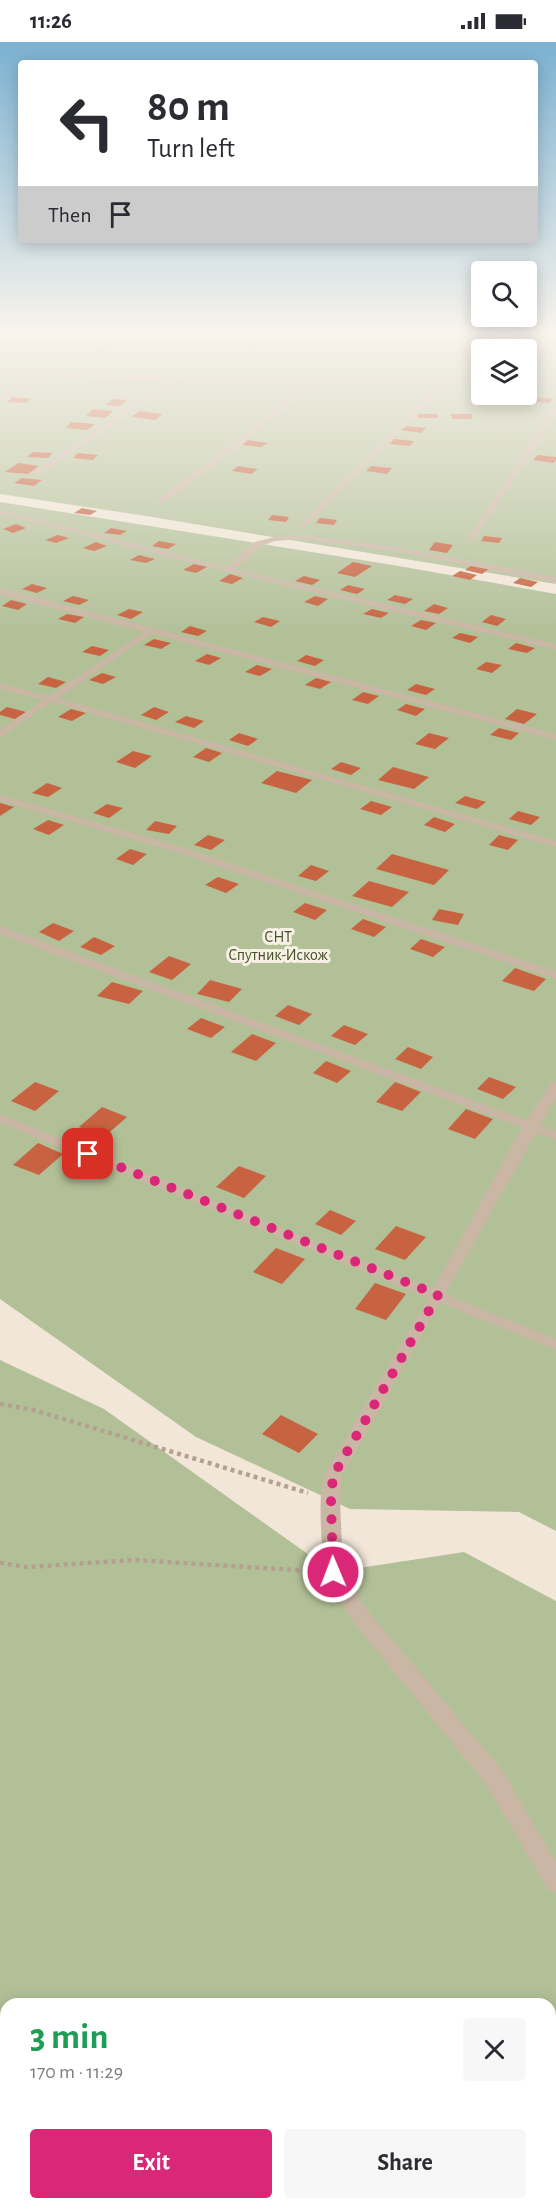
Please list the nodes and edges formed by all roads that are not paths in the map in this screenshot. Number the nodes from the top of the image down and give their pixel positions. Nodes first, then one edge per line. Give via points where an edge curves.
1 (100, 431) edge
2 (252, 431) edge
3 (396, 431) edge
4 (542, 431) edge
5 (37, 474) dead end
6 (161, 502) dead end
7 (0, 512) edge
8 (304, 526) dead end
9 (470, 541) dead end
10 (229, 570) junction
11 (556, 579) edge
12 (0, 591) edge
13 (150, 631) junction
14 (556, 647) edge
15 (0, 686) edge
16 (51, 699) junction
17 (0, 735) edge
18 (556, 737) edge
19 (0, 798) edge
20 (556, 844) edge
21 (0, 930) edge
22 (556, 975) edge
23 (556, 1086) edge
24 (0, 1118) edge
25 (530, 1127) junction
26 (556, 1136) edge
27 (438, 1295) junction
28 (556, 1345) edge
29 (556, 1883) edge

1 - 5 street
2 - 6 street
3 - 8 street
4 - 9 street
7 - 10 lane
10 - 11 lane via 258,544 301,537 401,550
10 - 14 lane
12 - 13 street
13 - 16 lane
13 - 18 street
15 - 16 lane
16 - 17 lane
16 - 20 lane
19 - 22 lane via 174,848
21 - 25 lane
23 - 25 street
24 - 27 lane
25 - 26 lane
25 - 27 street
27 - 28 lane
27 - 29 street via 333,1476 333,1572 360,1616 494,1777

